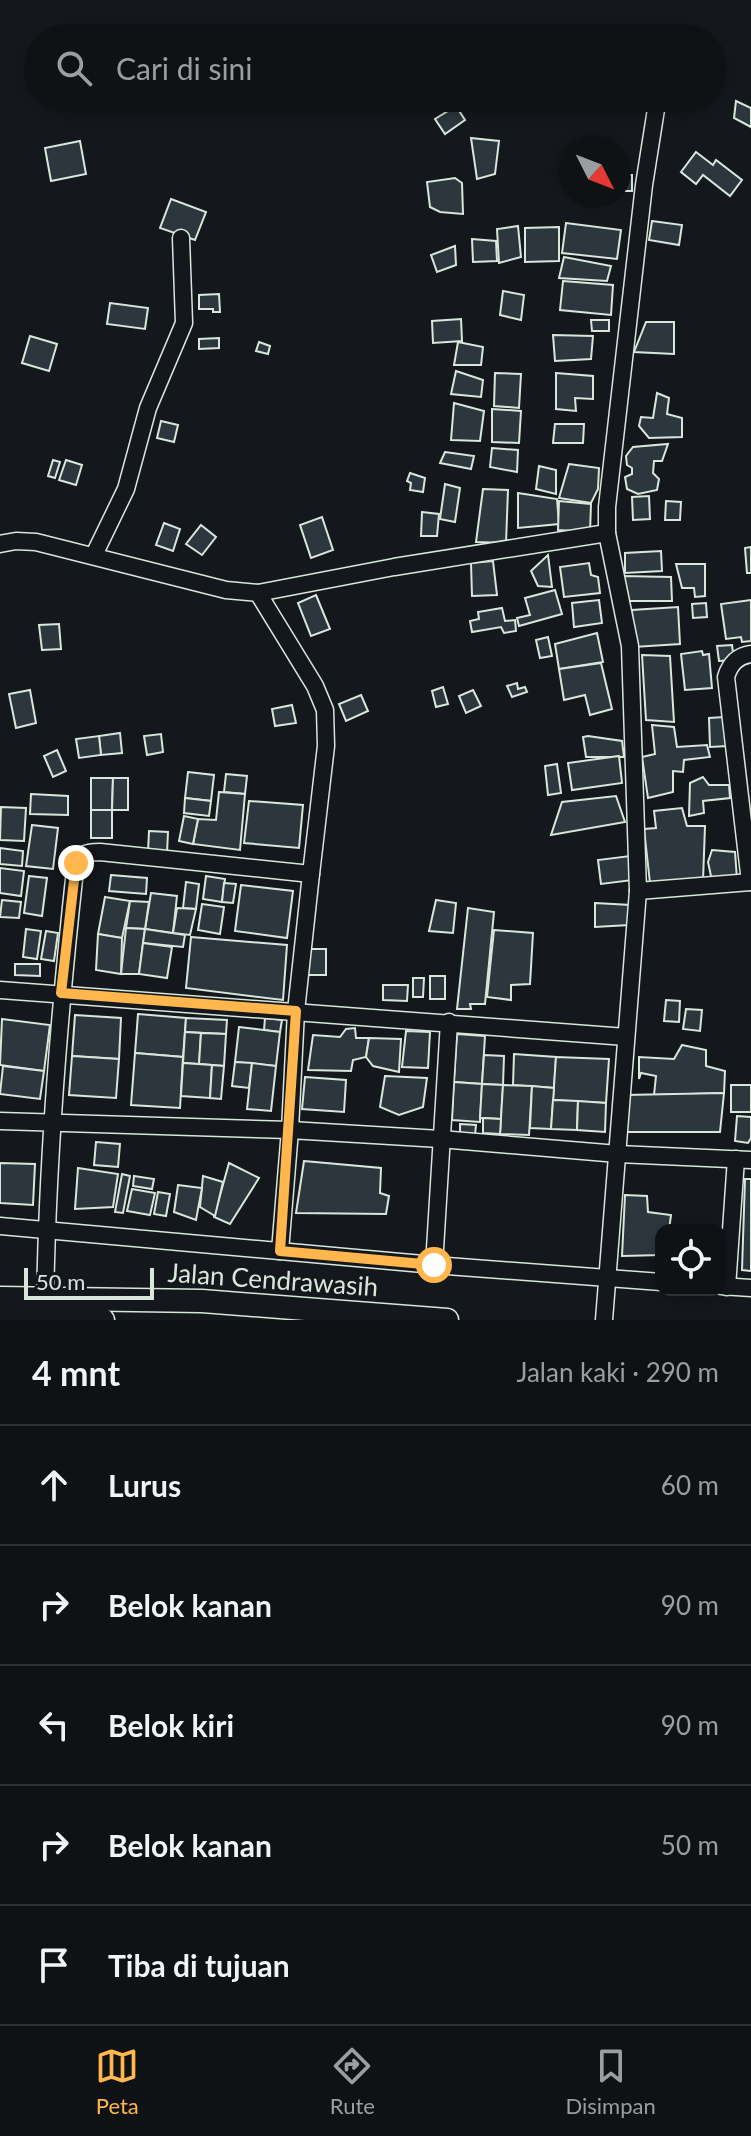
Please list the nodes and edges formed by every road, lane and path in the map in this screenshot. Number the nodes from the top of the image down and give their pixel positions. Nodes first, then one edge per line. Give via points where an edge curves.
1 (656, 112) edge
2 (181, 238) dead end
3 (607, 533) junction
4 (0, 544) edge
5 (94, 555) junction
6 (258, 593) junction
7 (751, 654) edge
8 (311, 874) junction
9 (751, 882) edge
10 (638, 891) junction
11 (0, 990) edge
12 (61, 993) junction
13 (296, 1011) junction
14 (449, 1022) junction
15 (626, 1037) junction
16 (0, 1121) edge
17 (54, 1123) junction
18 (290, 1130) junction
19 (440, 1139) junction
20 (618, 1154) junction
21 (743, 1160) edge
22 (0, 1226) edge
23 (46, 1230) junction
24 (280, 1251) junction
25 (434, 1265) junction
26 (727, 1266) edge
27 (608, 1279) junction
28 (655, 1282) edge
29 (727, 1286) edge
30 (751, 1288) edge
31 (0, 1298) edge
32 (45, 1308) junction
33 (0, 1317) edge
34 (103, 1320) edge
35 (447, 1320) edge
36 (604, 1320) edge

1 - 3 street
2 - 5 street via 184,323 148,408 126,489
3 - 6 street
3 - 10 street via 630,646
4 - 5 street via 36,542
5 - 6 street via 226,590
6 - 8 street via 325,710 326,746
7 - 9 street via 737,659 726,677
8 - 12 street via 82,854 75,870
8 - 13 street
9 - 10 street
10 - 15 street
11 - 12 street
12 - 13 street
12 - 17 street
13 - 14 street
13 - 18 street
14 - 15 street
14 - 19 street
15 - 20 street
16 - 17 street
17 - 18 street
17 - 23 street
18 - 19 street
18 - 24 street
19 - 20 street
19 - 25 street
20 - 21 street
20 - 27 street
21 - 26 street
22 - 23 street
23 - 24 street
23 - 32 street
24 - 25 street
25 - 27 street
27 - 28 street
27 - 36 street
29 - 30 street
31 - 32 main road, Jalan Cendrawasih
32 - 33 main road, Jalan Cendrawasih
32 - 34 main road, Jalan Cendrawasih
32 - 35 main road, Jalan Cendrawasih via 202,1301

